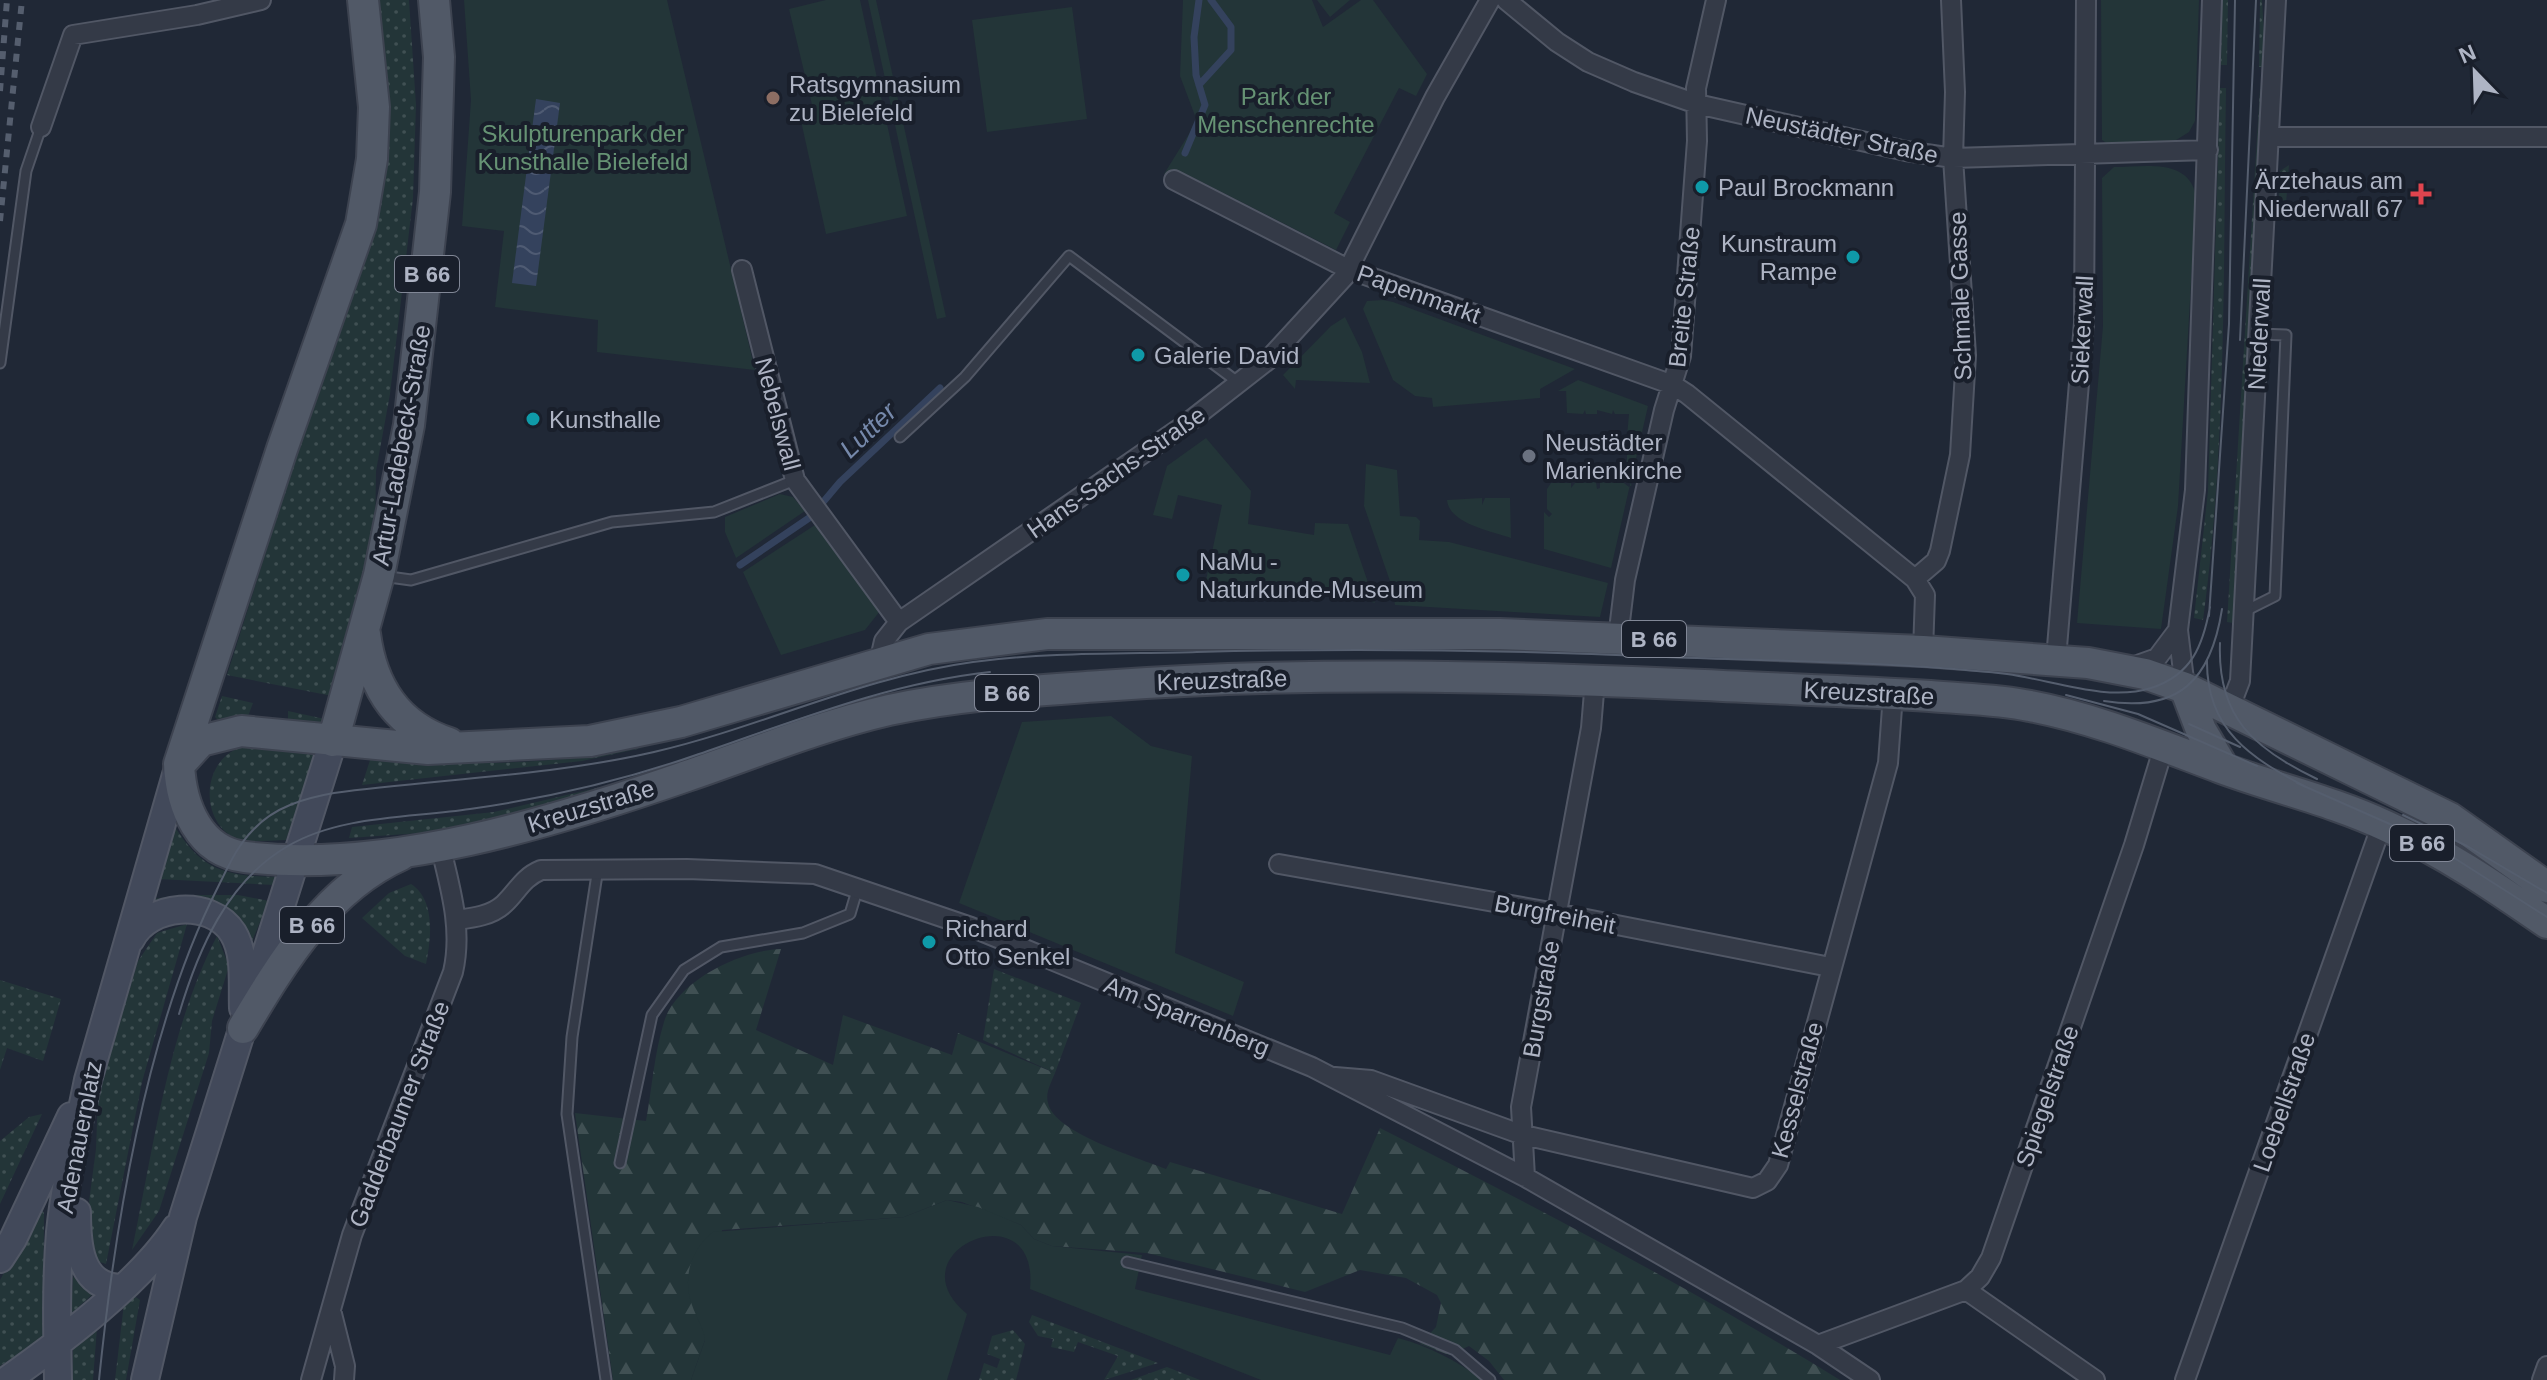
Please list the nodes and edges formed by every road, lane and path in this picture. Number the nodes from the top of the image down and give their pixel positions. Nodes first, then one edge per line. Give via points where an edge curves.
1 (261, 0) edge
2 (363, 0) edge
3 (434, 0) edge
4 (1490, 0) edge
5 (1506, 0) edge
6 (1716, 0) edge
7 (1951, 0) edge
8 (2086, 0) edge
9 (2212, 0) edge
10 (2276, 0) edge
11 (1697, 104) junction
12 (41, 127) joint
13 (2271, 137) junction
14 (2547, 137) edge
15 (2208, 150) junction
16 (2086, 155) junction
17 (1953, 158) junction
18 (1174, 180) dead end
19 (1348, 269) junction
20 (742, 270) dead end
21 (2259, 334) junction
22 (0, 363) edge
23 (1240, 384) junction
24 (1673, 385) junction
25 (900, 437) dead end
26 (795, 480) junction
27 (379, 575) junction
28 (1915, 579) junction
29 (2243, 612) junction
30 (899, 622) junction
31 (364, 629) junction
32 (2178, 630) junction
33 (1618, 638) junction
34 (1923, 651) junction
35 (2056, 659) junction
36 (879, 663) junction
37 (2118, 668) junction
38 (2240, 668) junction
39 (1595, 680) junction
40 (2185, 688) junction
41 (1893, 694) junction
42 (2230, 707) junction
43 (2201, 730) junction
44 (333, 741) junction
45 (2164, 746) junction
46 (2304, 748) junction
47 (475, 749) junction
48 (179, 764) junction
49 (2224, 769) junction
50 (2382, 824) junction
51 (425, 848) junction
52 (296, 858) junction
53 (1279, 864) dead end
54 (598, 868) junction
55 (858, 886) junction
56 (2547, 887) edge
57 (1556, 913) junction
58 (456, 920) junction
59 (2547, 923) edge
60 (125, 949) junction
61 (1830, 967) junction
62 (243, 1028) junction
63 (1328, 1077) junction
64 (88, 1080) junction
65 (1520, 1134) junction
66 (620, 1163) dead end
67 (69, 1177) junction
68 (1525, 1177) junction
69 (183, 1217) junction
70 (0, 1259) edge
71 (1127, 1262) dead end
72 (120, 1288) junction
73 (1966, 1290) junction
74 (331, 1311) junction
75 (57, 1343) junction
76 (1818, 1345) junction
77 (2547, 1366) edge
78 (7, 1380) edge
79 (58, 1380) edge
80 (145, 1380) edge
81 (311, 1380) edge
82 (344, 1380) edge
83 (606, 1380) edge
84 (1490, 1380) edge
85 (1870, 1380) edge
86 (2095, 1380) edge
87 (2185, 1380) edge
88 (2542, 1380) edge

1 - 12 street via 73,35
2 - 48 main road, Adenauerplatz / B 66 via 374,107 361,224
3 - 27 main road, Artur-Ladebeck-Straße / B 66 via 439,57 435,192 409,425
4 - 19 street, Hans-Sachs-Straße
5 - 11 street, Neustädter Straße via 1588,62
6 - 11 street, Breite Straße via 1698,76
7 - 17 street, Schmale Gasse
8 - 16 street, Siekerwall
9 - 15 street
10 - 13 street, Niederwall
11 - 17 street, Neustädter Straße
11 - 24 street, Breite Straße via 1681,356
12 - 22 lane via 26,171
13 - 14 street
13 - 21 street, Niederwall
15 - 16 street, Neustädter Straße
15 - 32 street via 2195,490
16 - 17 street, Neustädter Straße
16 - 35 street, Siekerwall via 2084,338
17 - 28 street, Schmale Gasse via 1966,355 1960,455 1940,551
18 - 19 street, Papenmarkt
19 - 23 street, Hans-Sachs-Straße
19 - 24 street, Papenmarkt
20 - 26 street, Nebelswall
21 - 29 street, Niederwall
21 - 29 lane via 2286,335 2275,596
23 - 25 lane via 1069,256 965,377
23 - 30 street, Hans-Sachs-Straße
24 - 28 street, Papenmarkt
24 - 33 street, Breite Straße via 1625,580
26 - 27 lane via 699,515 612,522 411,580
26 - 30 street, Nebelswall
27 - 31 main road, Artur-Ladebeck-Straße / B 66
28 - 34 street via 1925,595
29 - 38 street, Niederwall
30 - 36 street, Hans-Sachs-Straße via 884,641
31 - 44 main road, Artur-Ladebeck-Straße / B 66
31 - 47 main road, B 66 via 381,692 401,717 432,737
32 - 37 street via 2157,658
32 - 40 street
33 - 34 main road, Kreuzstraße / B 66
33 - 36 main road, Kreuzstraße / B 66 via 1386,632 1047,634 952,644
34 - 35 main road, Kreuzstraße / B 66
35 - 37 main road, Kreuzstraße / B 66
36 - 47 main road, Kreuzstraße / B 66 via 630,735
37 - 40 main road, B 66
38 - 42 street, Niederwall via 2238,692
38 - 46 street, Niederwall via 2263,717
39 - 41 main road, Kreuzstraße / B 66
39 - 51 main road, Kreuzstraße / B 66 via 1414,675 1222,679 1024,691 920,704 826,727 607,802
39 - 57 street, Burgstraße
40 - 42 main road, B 66
40 - 43 main road
40 - 45 main road
41 - 45 main road, Kreuzstraße / B 66 via 2029,705
41 - 61 street, Kesselstraße via 1888,763
42 - 43 main road
42 - 46 main road, B 66
43 - 45 main road
43 - 49 main road
44 - 47 main road, Kreuzstraße / B 66
44 - 48 main road via 224,733 201,741
44 - 52 main road
45 - 49 main road, B 66
45 - 73 street, Spiegelstraße via 1991,1258
46 - 56 main road, B 66 via 2450,818
48 - 52 main road, Adenauerplatz / B 66 via 186,806 216,848 246,857
48 - 60 main road, Adenauerplatz
49 - 50 main road, B 66
50 - 59 main road, B 66 via 2454,861
50 - 87 street, Loebellstraße
51 - 52 main road, Kreuzstraße / B 66
51 - 58 street, Gadderbaumer Straße
51 - 62 main road, B 66 via 383,864 322,914 283,963
52 - 62 main road
53 - 57 street, Burgfreiheit
54 - 55 street, Am Sparrenberg via 815,874
54 - 58 street, Am Sparrenberg via 541,870 528,875 491,912
54 - 83 lane via 572,1037 567,1114
55 - 63 street, Am Sparrenberg via 1001,939
55 - 66 lane via 850,914 828,926 721,947 684,970 652,1015
57 - 61 street, Burgfreiheit
57 - 65 street, Burgstraße
58 - 74 street, Gadderbaumer Straße via 453,972 352,1235
60 - 62 main road via 145,922 169,911 189,909 218,919 232,932 239,949
60 - 64 main road, Adenauerplatz
61 - 65 street, Kesselstraße via 1778,1165 1767,1181 1753,1188
62 - 69 main road
63 - 65 street, Kesselstraße via 1371,1080
63 - 68 street, Am Sparrenberg
64 - 67 main road, Adenauerplatz
64 - 70 main road
65 - 68 street, Burgstraße
67 - 72 main road via 81,1259 99,1281
67 - 75 main road, Adenauerplatz via 60,1229
68 - 76 street, Am Sparrenberg
69 - 72 main road via 166,1243
69 - 80 main road
71 - 84 lane via 1402,1328 1455,1350
72 - 75 main road
73 - 76 street
73 - 86 street
74 - 81 street, Gadderbaumer Straße
74 - 82 street
75 - 78 main road
75 - 79 main road
76 - 85 street, Am Sparrenberg
77 - 88 street

